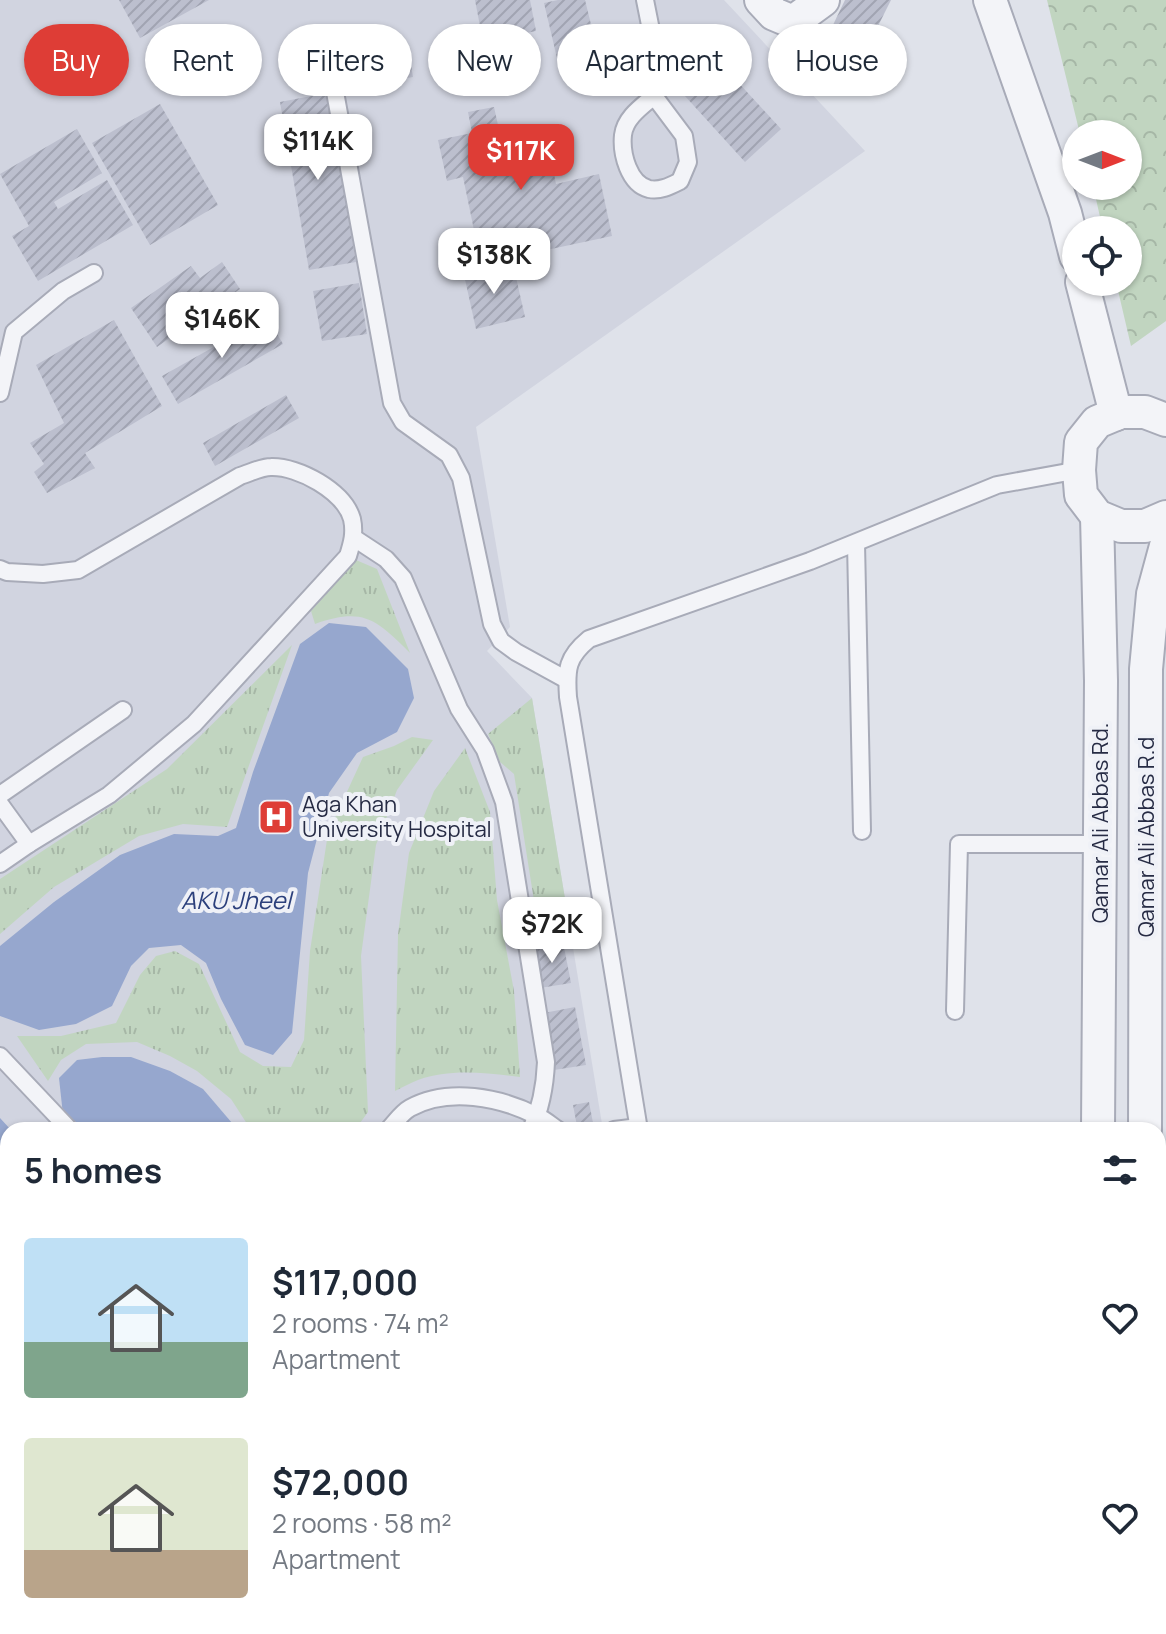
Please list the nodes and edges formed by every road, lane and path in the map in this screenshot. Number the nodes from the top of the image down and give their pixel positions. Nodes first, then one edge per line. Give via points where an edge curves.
1 (645, 0) edge
2 (761, 0) edge
3 (823, 0) edge
4 (993, 1) edge
5 (650, 24) edge
6 (336, 96) edge
7 (654, 96) joint
8 (1066, 216) edge
9 (94, 273) dead end
10 (1089, 296) edge
11 (7, 330) edge
12 (0, 393) edge
13 (1148, 410) edge
14 (1079, 470) junction
15 (1097, 516) junction
16 (1166, 517) edge
17 (354, 538) junction
18 (856, 543) junction
19 (1166, 546) edge
20 (0, 569) edge
21 (567, 680) junction
22 (123, 710) dead end
23 (0, 795) edge
24 (0, 804) edge
25 (862, 831) dead end
26 (29, 844) junction
27 (1100, 844) junction
28 (0, 864) edge
29 (955, 1011) dead end
30 (0, 1056) edge
31 (62, 1122) edge
32 (396, 1122) edge
33 (532, 1122) edge
34 (534, 1122) edge
35 (638, 1122) edge
36 (1098, 1122) edge
37 (1145, 1122) edge

1 - 5 lane
2 - 3 street via 774,14 793,22
4 - 8 street
6 - 21 lane via 392,403 403,422 449,455 461,478 492,624 501,641
7 - 7 lane via 684,136 688,162 680,181 665,189 647,189 632,177 625,159 623,134 634,113
9 - 11 lane
10 - 13 street
11 - 12 lane
13 - 14 street via 1097,422 1081,442
14 - 15 street via 1081,495
14 - 18 lane via 997,485
15 - 16 street via 1121,526 1145,526
15 - 27 street, Qamar Ali Abbas Rd.
17 - 20 lane via 352,517 339,496 312,478 269,467 240,476 78,570 43,574
17 - 26 lane via 348,556 194,724 109,795
17 - 34 lane via 403,578 459,709 485,750 504,802 546,1062 545,1089
18 - 21 lane via 589,639 576,650
18 - 25 lane
19 - 37 street, Qamar Ali Abbas R.d via 1153,594 1146,669
21 - 35 lane
22 - 23 lane
24 - 26 lane
26 - 28 lane
27 - 29 lane via 959,844
27 - 36 street, Qamar Ali Abbas Rd.
30 - 31 lane
32 - 33 lane via 429,1100 467,1096 500,1102

